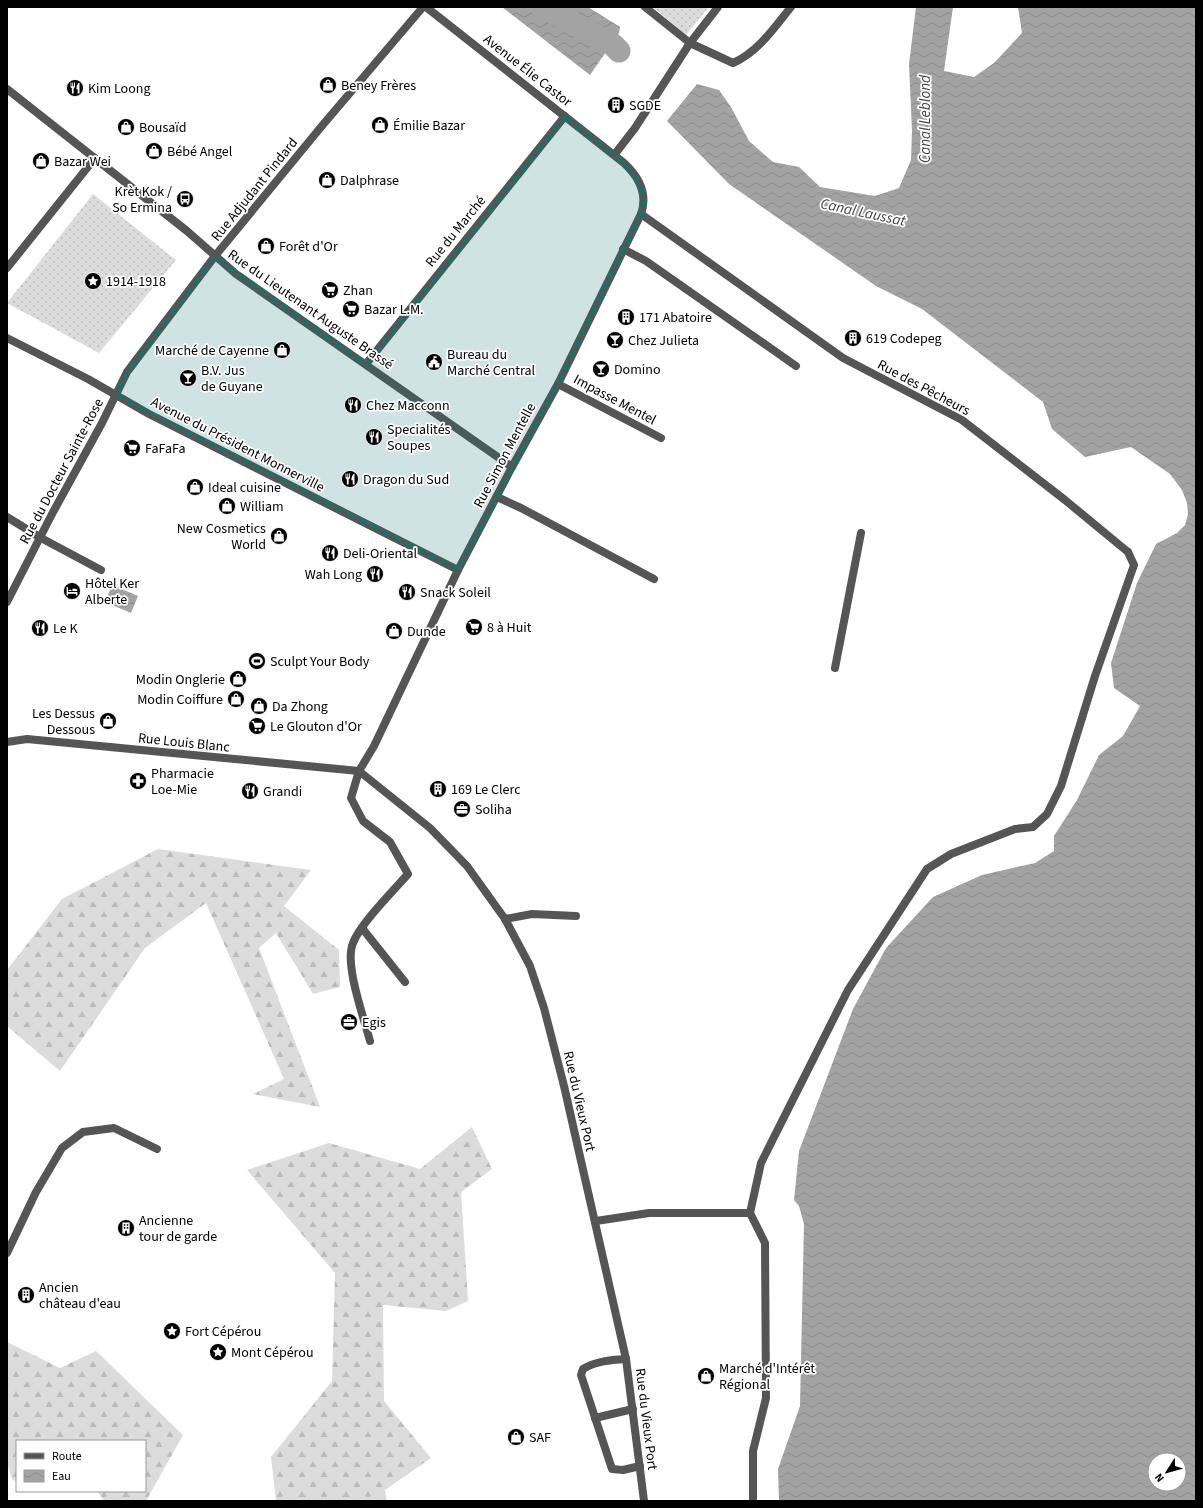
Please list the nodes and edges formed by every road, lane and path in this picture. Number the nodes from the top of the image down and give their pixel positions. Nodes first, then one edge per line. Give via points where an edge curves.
1 (423, 7) edge
2 (426, 7) edge
3 (645, 7) edge
4 (718, 7) edge
5 (791, 7) edge
6 (690, 43) junction
7 (7, 89) edge
8 (565, 116) junction
9 (614, 154) junction
10 (95, 158) junction
11 (641, 214) junction
12 (623, 250) junction
13 (216, 256) junction
14 (7, 268) edge
15 (7, 338) edge
16 (366, 364) junction
17 (796, 366) dead end
18 (558, 384) junction
19 (116, 395) junction
20 (661, 438) dead end
21 (512, 466) junction
22 (496, 497) junction
23 (7, 517) edge
24 (861, 532) dead end
25 (41, 538) junction
26 (101, 570) dead end
27 (458, 570) junction
28 (654, 579) dead end
29 (7, 602) edge
30 (835, 668) dead end
31 (7, 742) edge
32 (359, 771) junction
33 (576, 916) dead end
34 (505, 919) junction
35 (362, 928) junction
36 (405, 982) dead end
37 (370, 1041) dead end
38 (157, 1149) dead end
39 (750, 1213) junction
40 (596, 1221) junction
41 (7, 1252) edge
42 (626, 1359) junction
43 (634, 1409) junction
44 (595, 1418) junction
45 (640, 1466) junction
46 (644, 1501) edge
47 (753, 1501) edge

1 - 13 street, Rue Adjudant Pindard
2 - 8 street, Avenue Élie Castor
3 - 6 street
4 - 6 street
5 - 6 street via 764,40 744,58 733,63
6 - 9 street via 635,128
7 - 10 street, Rue du Lieutenant Auguste Brassé
8 - 9 street, Avenue Élie Castor
8 - 16 street, Rue du Marché
9 - 11 street, Rue Simon Mentelle via 629,168 641,187 644,204
10 - 13 street, Rue du Lieutenant Auguste Brassé
10 - 14 street
11 - 12 street, Rue Simon Mentelle
11 - 39 street, Rue des Pêcheurs via 843,358 962,420 1128,552 1134,565 1095,676 1061,786 1047,814 1033,827 1015,830 951,854 927,869 848,990 760,1163
12 - 17 street via 646,261
12 - 18 street, Rue Simon Mentelle
13 - 16 street, Rue du Lieutenant Auguste Brassé via 236,274
13 - 19 street, Rue Adjudant Pindard via 126,372
15 - 19 street, Avenue du Président Monnerville via 88,378
16 - 21 street, Rue du Lieutenant Auguste Brassé
18 - 20 street, Impasse Mentel
18 - 21 street, Rue Simon Mentelle
19 - 25 street, Rue du Docteur Sainte-Rose
19 - 27 street, Avenue du Président Monnerville
21 - 22 street, Rue Simon Mentelle
22 - 27 street, Rue Simon Mentelle
22 - 28 street
23 - 25 street
24 - 30 street
25 - 26 street
25 - 29 street, Rue du Docteur Sainte-Rose
27 - 32 street, Rue Simon Mentelle via 381,732
31 - 32 street, Rue Louis Blanc via 27,739
32 - 34 street, Rue du Vieux Port via 430,828 467,866
32 - 35 street, Rue Simon Mentelle via 351,798 362,822 390,842 408,874
33 - 34 street via 532,914
34 - 40 street, Rue du Vieux Port via 530,966 544,1008
35 - 36 street
35 - 37 street via 352,944 351,969
38 - 41 street via 114,1128 83,1132 62,1148 36,1192
39 - 40 street via 649,1213
39 - 47 street via 765,1243 766,1398 753,1451
40 - 42 street, Rue du Vieux Port
42 - 43 street, Rue du Vieux Port
42 - 44 street via 600,1362 583,1369 581,1375
43 - 44 street
43 - 45 street, Rue du Vieux Port
44 - 45 street via 612,1469 623,1470
45 - 46 street, Rue du Vieux Port

